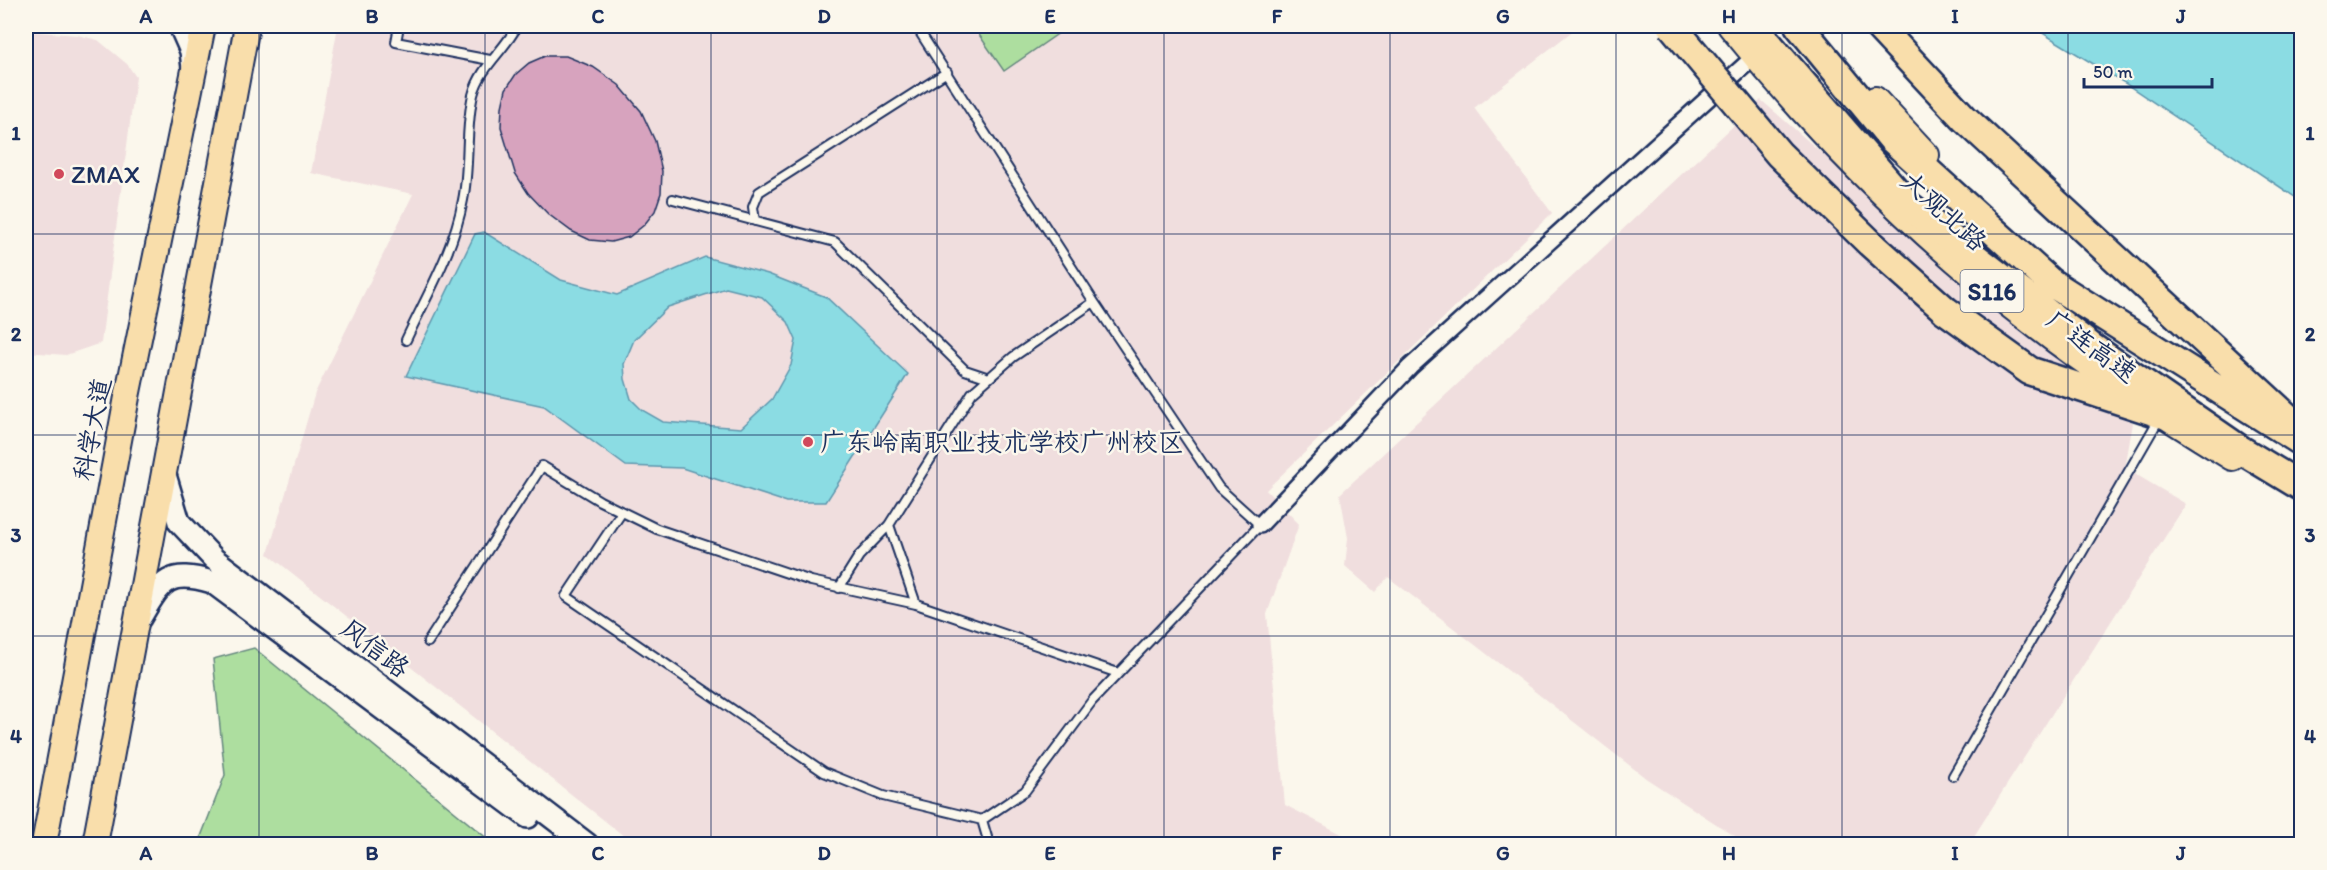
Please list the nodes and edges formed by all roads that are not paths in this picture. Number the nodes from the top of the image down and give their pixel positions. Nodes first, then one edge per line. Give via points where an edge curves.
1 (180, 26) edge
2 (203, 26) edge
3 (247, 26) edge
4 (399, 26) edge
5 (517, 26) edge
6 (916, 26) edge
7 (1672, 26) edge
8 (1730, 26) edge
9 (1753, 26) edge
10 (1799, 26) edge
11 (1811, 26) edge
12 (1878, 26) edge
13 (1755, 56) junction
14 (490, 60) junction
15 (193, 70) junction
16 (947, 72) junction
17 (673, 199) dead end
18 (755, 221) junction
19 (1094, 302) junction
20 (406, 340) dead end
21 (989, 378) junction
22 (2161, 414) junction
23 (2294, 422) edge
24 (2301, 442) edge
25 (163, 470) junction
26 (2301, 488) edge
27 (2301, 501) edge
28 (622, 512) junction
29 (889, 525) junction
30 (1260, 525) junction
31 (231, 583) junction
32 (839, 588) junction
33 (916, 604) junction
34 (138, 621) junction
35 (428, 642) dead end
36 (1118, 674) junction
37 (1953, 776) dead end
38 (982, 820) junction
39 (45, 844) edge
40 (95, 844) edge
41 (564, 844) edge
42 (587, 844) edge
43 (989, 844) edge

1 - 15 street via 191,51
2 - 15 main road, 科学大道
3 - 25 main road
4 - 14 lane via 396,42
5 - 14 lane
6 - 16 lane
7 - 22 highway, bridge via 1779,154 1945,310 2030,371
8 - 13 main road, 大观北路 / S116
9 - 26 highway, 广连高速 via 1908,206 2090,346
10 - 24 highway, 广连高速 via 1892,139 2050,282
11 - 23 main road, 大观北路 / S116 via 1905,133 2050,267 2181,356
12 - 23 highway via 1965,118
13 - 22 main road, 大观北路 / S116 via 1855,167 1907,218 2037,327
13 - 30 street via 1410,367
14 - 20 lane via 473,93 458,228
15 - 39 main road, 科学大道 via 127,397
16 - 18 lane via 759,192 753,207
16 - 19 lane
17 - 18 lane
18 - 21 lane via 835,242 965,370
19 - 21 lane
19 - 30 lane via 1219,488
21 - 29 lane via 972,393
22 - 27 main road, 大观北路 / S116
22 - 37 lane
25 - 31 street, 风信路 via 179,522
25 - 34 main road
28 - 32 lane via 657,529
28 - 35 lane via 542,466
28 - 38 lane via 566,596 824,772 882,796
29 - 32 lane via 859,556
29 - 33 lane
30 - 36 lane
31 - 34 street, 风信路 via 177,576 155,592
31 - 41 street, 风信路
31 - 42 street, 风信路
32 - 33 lane
33 - 36 lane
34 - 40 main road
36 - 38 lane via 1092,700 1025,791
38 - 43 lane

